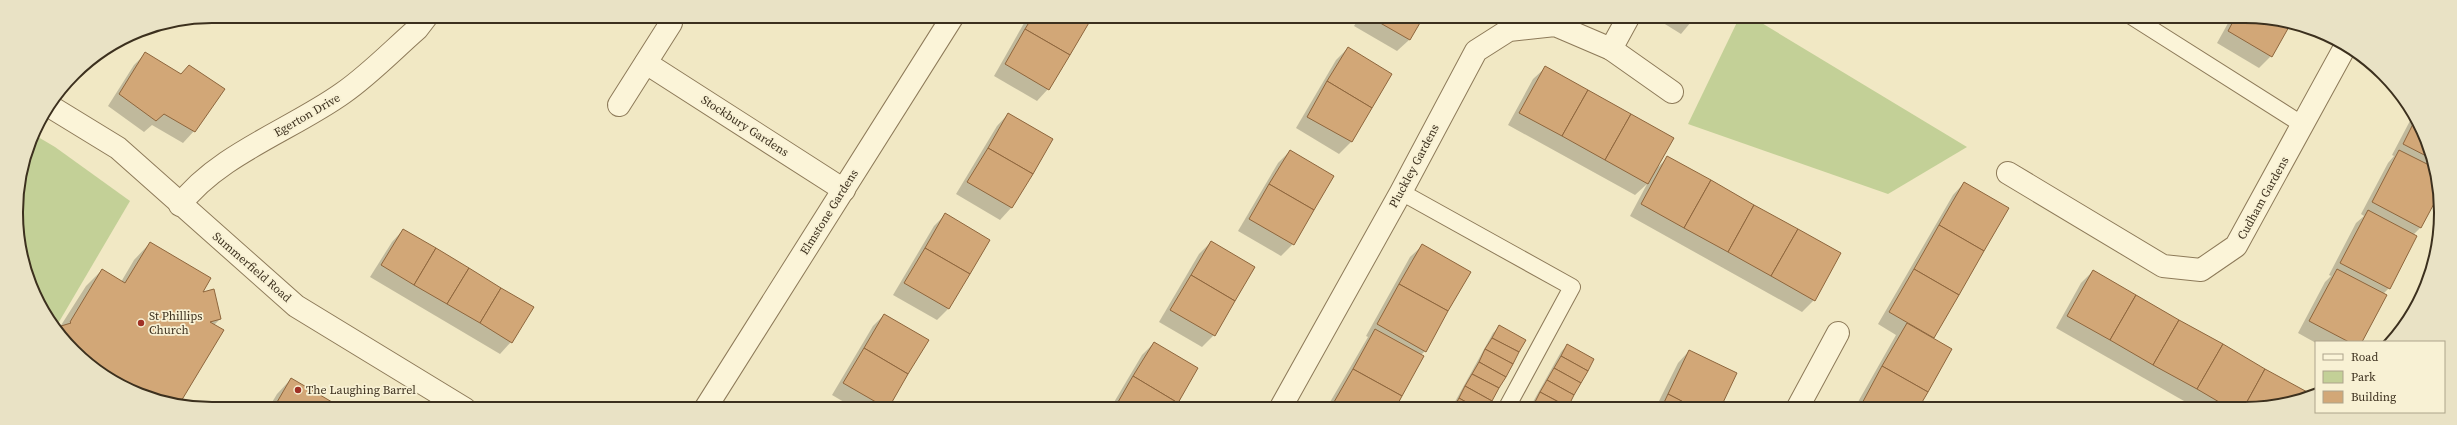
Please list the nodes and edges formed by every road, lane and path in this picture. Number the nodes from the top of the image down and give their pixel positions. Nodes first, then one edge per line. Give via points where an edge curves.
1 (414, 23) edge
2 (671, 23) dead end
3 (949, 23) edge
4 (1625, 23) edge
5 (2141, 23) edge
6 (1611, 49) junction
7 (2343, 51) edge
8 (646, 62) junction
9 (1672, 92) dead end
10 (619, 105) dead end
11 (54, 109) edge
12 (2303, 125) junction
13 (2008, 173) dead end
14 (844, 190) junction
15 (1401, 192) junction
16 (180, 205) junction
17 (1838, 333) dead end
18 (450, 402) edge
19 (709, 402) edge
20 (1284, 402) edge
21 (1510, 402) edge
22 (1801, 402) edge

1 - 16 street, Egerton Drive via 344,93 262,140 194,187
2 - 8 street
3 - 14 street, Elmstone Gardens
4 - 6 street
5 - 12 lane
6 - 9 street, Pluckley Gardens
6 - 15 street, Pluckley Gardens via 1555,25 1509,30 1476,51
7 - 12 street, Cudham Gardens
8 - 10 street
8 - 14 street, Stockbury Gardens
11 - 16 street, Summerfield Road via 118,148
12 - 13 street, Cudham Gardens via 2236,246 2201,270 2163,266
14 - 19 street, Elmstone Gardens
15 - 20 street, Pluckley Gardens
15 - 21 lane via 1572,287
16 - 18 street, Summerfield Road via 296,306
17 - 22 street

